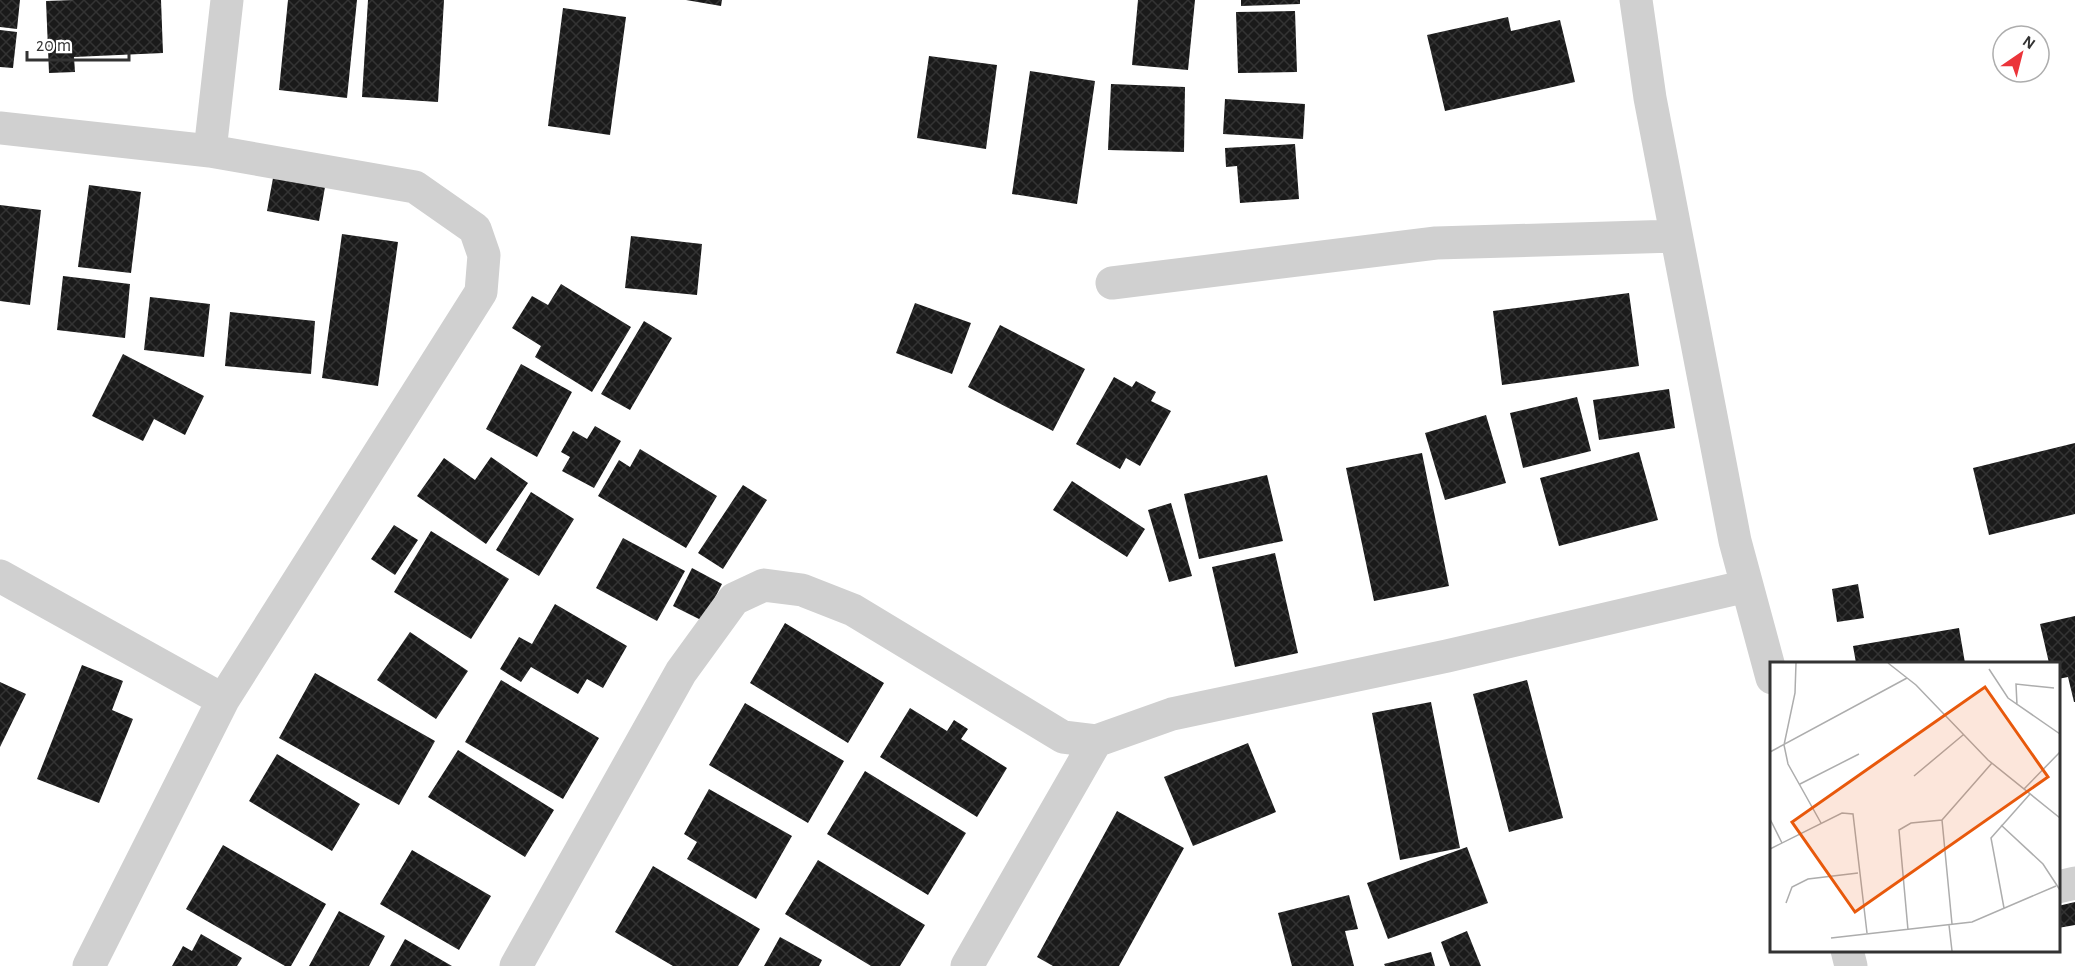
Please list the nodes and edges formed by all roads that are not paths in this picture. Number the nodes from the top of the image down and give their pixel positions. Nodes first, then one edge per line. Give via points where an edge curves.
1 (227, 0) edge
2 (1636, 0) edge
3 (0, 128) edge
4 (210, 151) junction
5 (1676, 236) junction
6 (1112, 283) dead end
7 (0, 576) edge
8 (1747, 586) junction
9 (1770, 671) edge
10 (223, 700) junction
11 (1096, 741) junction
12 (2075, 883) edge
13 (2060, 886) edge
14 (1847, 951) edge
15 (89, 966) edge
16 (516, 966) edge
17 (967, 966) edge
18 (1851, 966) edge

1 - 4 street
2 - 5 street
3 - 4 street
4 - 10 street via 415,187 475,229 484,255 481,292
5 - 6 street via 1436,243
5 - 8 street
7 - 10 street
8 - 9 street
8 - 11 street via 1447,656 1172,714
10 - 15 street
11 - 16 street via 1063,737 853,610 802,590 764,585 734,598 681,672
11 - 17 street
12 - 13 street
14 - 18 street

